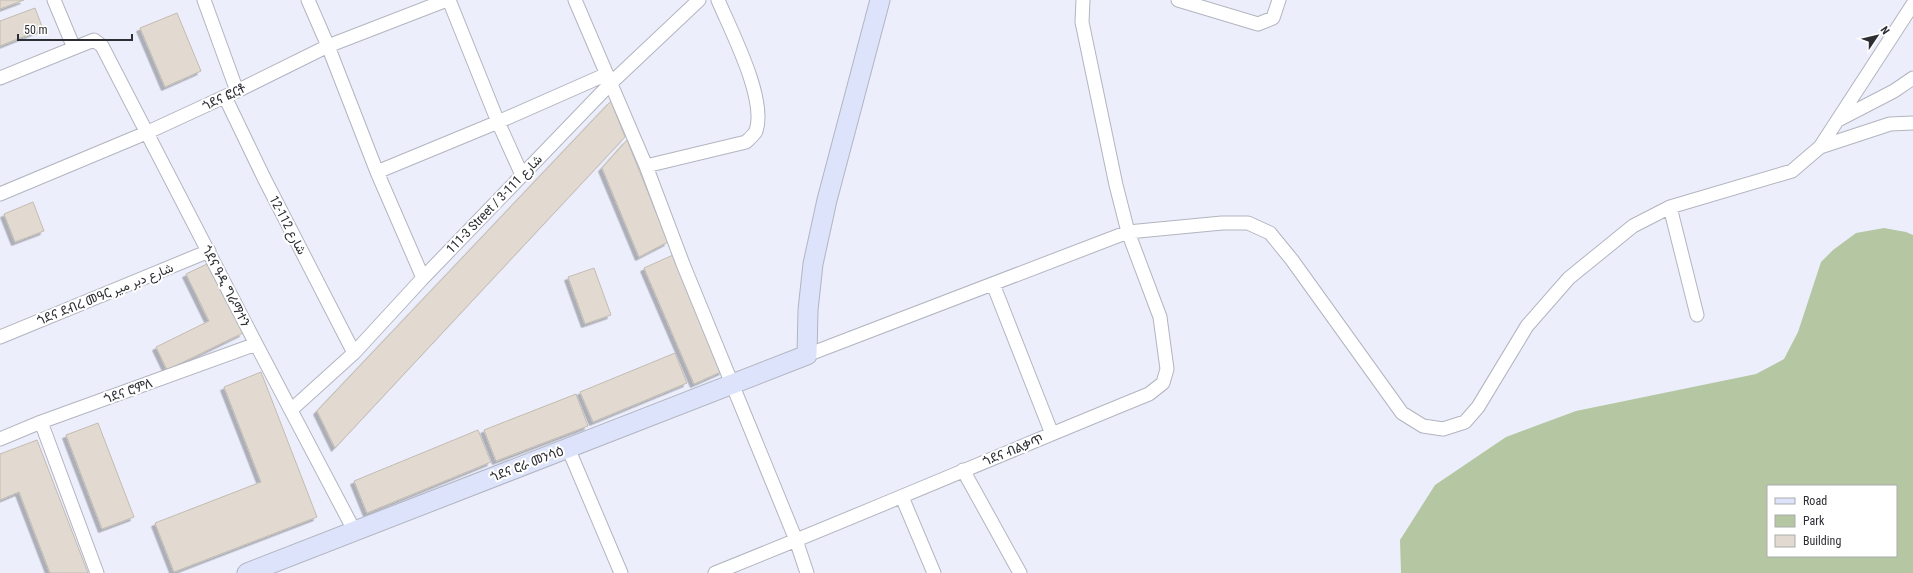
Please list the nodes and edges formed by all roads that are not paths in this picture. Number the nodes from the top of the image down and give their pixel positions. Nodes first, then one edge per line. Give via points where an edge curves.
1 (54, 0) edge
2 (204, 0) edge
3 (308, 0) edge
4 (448, 0) edge
5 (575, 0) edge
6 (699, 0) edge
7 (718, 0) edge
8 (880, 0) edge
9 (1083, 0) edge
10 (1178, 0) edge
11 (1278, 0) edge
12 (1913, 4) edge
13 (328, 46) junction
14 (74, 48) junction
15 (0, 78) edge
16 (1913, 78) edge
17 (609, 79) junction
18 (238, 91) junction
19 (224, 97) junction
20 (1837, 120) junction
21 (498, 122) junction
22 (1913, 123) edge
23 (146, 133) junction
24 (1820, 147) junction
25 (646, 166) junction
26 (377, 172) junction
27 (522, 175) junction
28 (0, 194) edge
29 (1670, 207) junction
30 (1128, 232) junction
31 (209, 251) junction
32 (423, 278) junction
33 (993, 284) junction
34 (1697, 314) dead end
35 (0, 337) edge
36 (256, 344) junction
37 (354, 353) junction
38 (807, 355) junction
39 (732, 383) junction
40 (291, 410) junction
41 (41, 422) junction
42 (1052, 434) junction
43 (0, 439) edge
44 (568, 448) junction
45 (963, 470) junction
46 (902, 497) junction
47 (355, 532) junction
48 (796, 540) junction
49 (96, 573) edge
50 (247, 573) edge
51 (621, 573) edge
52 (715, 573) edge
53 (807, 573) edge
54 (934, 573) edge
55 (1020, 573) edge

1 - 14 street
2 - 18 street
3 - 13 street
4 - 13 street, ጎደና ፎርቶ
4 - 21 street
5 - 17 street
6 - 17 street, 111-3 Street / شارع 111-3
7 - 25 street via 756,98 758,119 755,132 746,142
8 - 38 main road via 827,200 813,264
9 - 30 street, ጎደና ብልቃጥ via 1082,22
10 - 11 street via 1258,24 1273,18
12 - 20 street
13 - 18 street, ጎደና ፎርቶ
13 - 26 street
14 - 15 street
14 - 23 street, ጎደና ዓዲ ግራማተን via 98,41
16 - 20 street via 1894,91
17 - 21 street
17 - 25 street
17 - 27 street, 111-3 Street / شارع 111-3
18 - 19 street, ጎደና ፎርቶ
19 - 23 street, ጎደና ፎርቶ
19 - 37 street, شارع 112-12
20 - 24 street
21 - 26 street
21 - 27 street
22 - 24 street via 1890,124
23 - 28 street, ጎደና ፎርቶ
23 - 31 street, ጎደና ዓዲ ግራማተን
24 - 29 street via 1792,171
25 - 39 street
26 - 32 street
27 - 32 street, 111-3 Street / شارع 111-3
29 - 30 street via 1633,226 1569,278 1528,326 1478,407 1465,422 1443,429 1423,426 1402,413 1270,233 1248,223
29 - 34 street
30 - 33 street
30 - 42 street, ጎደና ብልቃጥ via 1160,318 1167,369 1163,383 1149,394
31 - 35 street, ጎደና ደብረ መዓር شارع دبر مير
31 - 36 street, ጎደና ዓዲ ግራማተን
32 - 37 street, 111-3 Street / شارع 111-3
33 - 38 street
33 - 42 street
36 - 40 street, ጎደና ዓዲ ግራማተን
36 - 41 street, ጎደና ሮምለ
37 - 40 street, 111-3 Street / شارع 111-3
38 - 39 main road, ጎደና ሮራ መንሳዕ
39 - 44 main road, ጎደና ሮራ መንሳዕ
39 - 48 street
40 - 47 street, ጎደና ዓዲ ግራማተን
41 - 43 street, ጎደና ሮምለ
41 - 49 street
42 - 45 street, ጎደና ብልቃጥ
44 - 47 main road, ጎደና ሮራ መንሳዕ
44 - 51 street
45 - 46 street, ጎደና ብልቃጥ
45 - 55 street
46 - 48 street, ጎደና ብልቃጥ
46 - 54 street
47 - 50 main road, ጎደና ሮራ መንሳዕ
48 - 52 street, ጎደና ብልቃጥ
48 - 53 street

